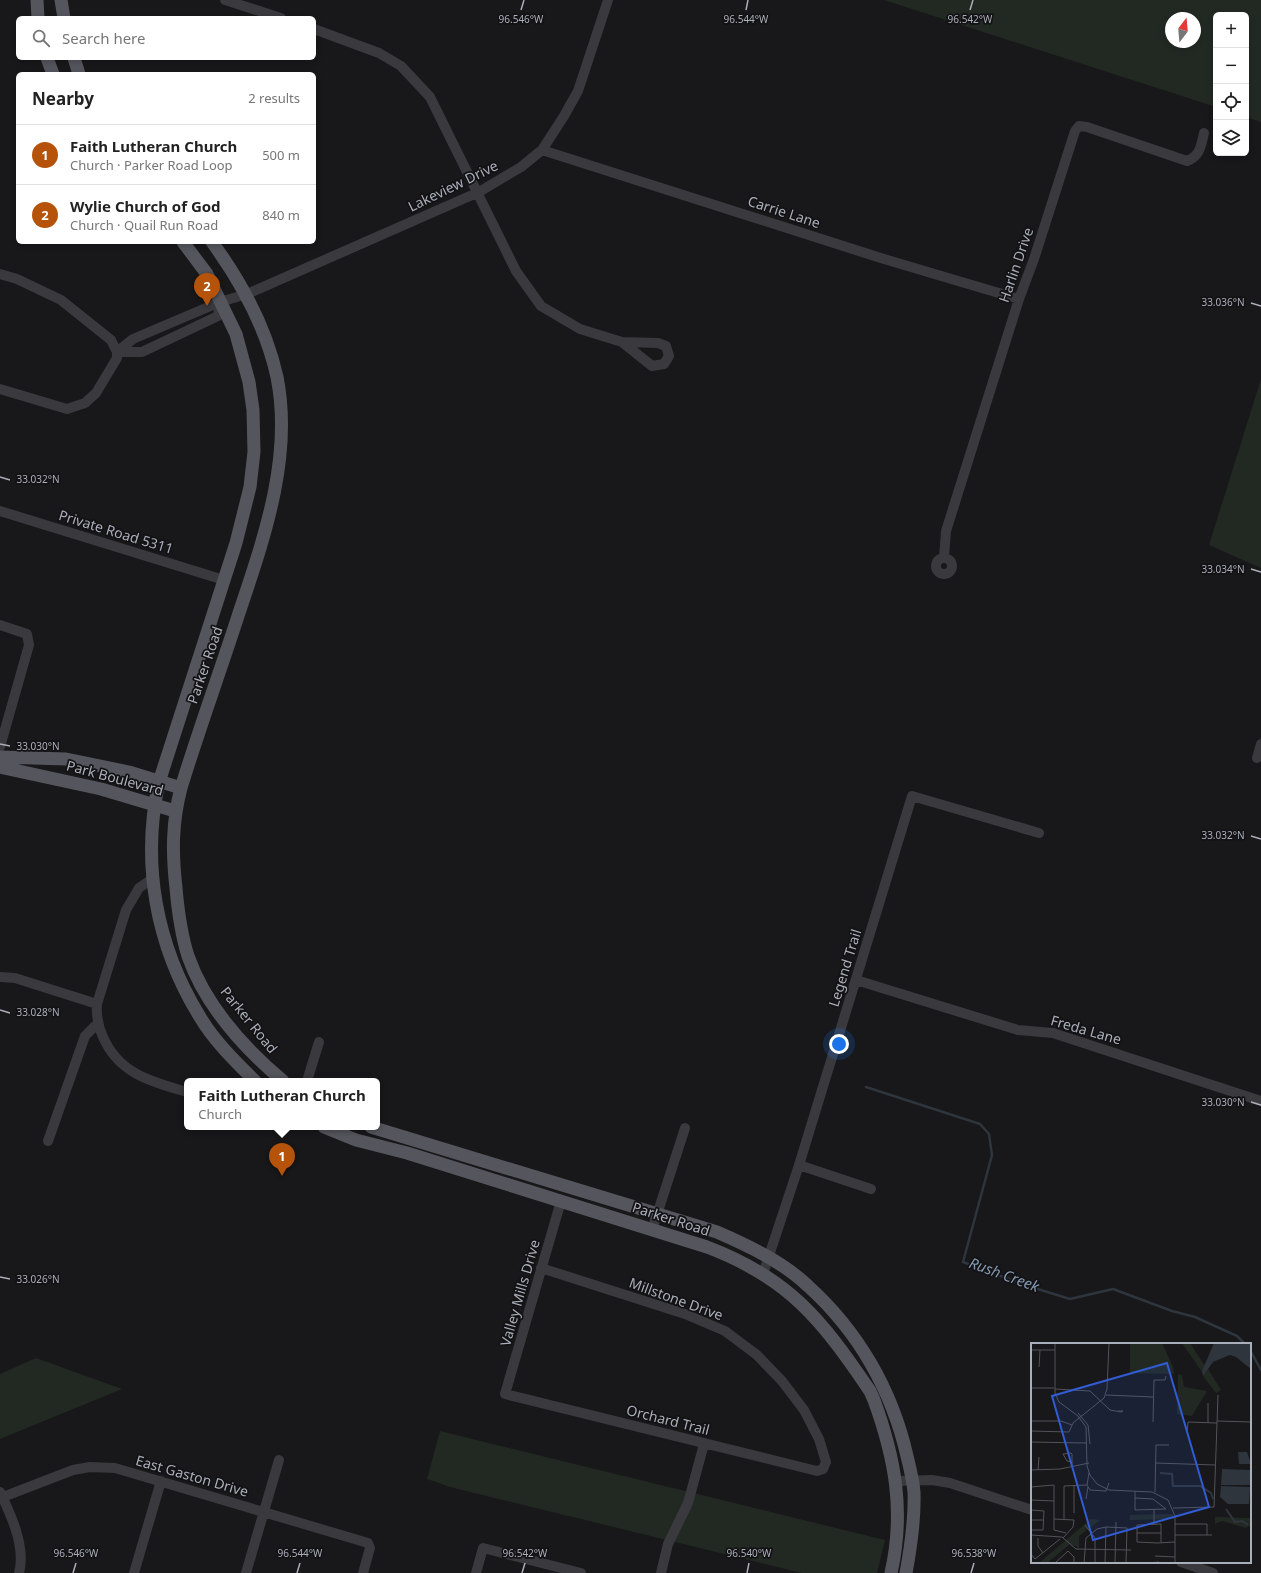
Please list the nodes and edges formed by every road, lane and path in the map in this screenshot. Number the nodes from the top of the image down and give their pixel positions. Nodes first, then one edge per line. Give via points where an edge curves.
1 (37, 0) edge
2 (61, 0) edge
3 (225, 0) edge
4 (608, 0) edge
5 (38, 16) edge
6 (64, 16) edge
7 (275, 16) edge
8 (316, 30) edge
9 (48, 60) edge
10 (75, 60) edge
11 (52, 72) edge
12 (78, 72) edge
13 (1204, 133) dead end
14 (542, 150) junction
15 (479, 192) junction
16 (185, 244) edge
17 (213, 244) edge
18 (0, 274) edge
19 (247, 294) junction
20 (1019, 299) junction
21 (220, 302) junction
22 (622, 342) dead end
23 (117, 352) junction
24 (0, 389) edge
25 (0, 511) edge
26 (944, 558) dead end
27 (224, 580) junction
28 (0, 625) edge
29 (4, 722) edge
30 (1261, 744) edge
31 (0, 747) edge
32 (0, 758) edge
33 (1257, 758) dead end
34 (0, 767) edge
35 (159, 782) junction
36 (181, 788) junction
37 (154, 805) junction
38 (175, 811) junction
39 (1039, 833) dead end
40 (152, 879) junction
41 (0, 977) edge
42 (856, 980) junction
43 (97, 1004) junction
44 (98, 1024) junction
45 (319, 1042) dead end
46 (252, 1078) edge
47 (280, 1078) edge
48 (308, 1078) edge
49 (184, 1091) edge
50 (1261, 1101) edge
51 (685, 1128) dead end
52 (331, 1130) edge
53 (380, 1130) edge
54 (48, 1141) dead end
55 (799, 1165) junction
56 (871, 1189) dead end
57 (561, 1201) junction
58 (657, 1213) junction
59 (652, 1230) junction
60 (768, 1258) junction
61 (541, 1268) junction
62 (763, 1274) junction
63 (505, 1394) joint
64 (704, 1444) junction
65 (279, 1460) dead end
66 (823, 1469) joint
67 (913, 1480) junction
68 (161, 1481) junction
69 (896, 1481) junction
70 (1, 1496) edge
71 (1031, 1510) edge
72 (265, 1512) junction
73 (1184, 1563) edge
74 (19, 1573) edge
75 (134, 1573) edge
76 (246, 1573) edge
77 (363, 1573) edge
78 (476, 1573) edge
79 (581, 1573) edge
80 (661, 1573) edge
81 (891, 1573) edge
82 (906, 1573) edge
83 (1214, 1573) edge

1 - 5 main road
2 - 6 main road
3 - 7 street
4 - 14 street, Lakeview Drive via 578,91
8 - 15 street via 378,53 401,66 430,97
9 - 11 main road
10 - 12 main road
13 - 20 street, Harlin Drive via 1198,154 1187,161 1087,126 1080,126 1071,140
14 - 15 street, Lakeview Drive via 521,167
14 - 20 street, Carrie Lane via 884,259
15 - 19 street, Lakeview Drive
15 - 22 street via 516,271 541,306 580,329
16 - 21 main road, Parker Road via 208,274
17 - 19 main road, Parker Road
18 - 23 street via 17,279 61,300 111,340
19 - 21 street, Lakeview Drive
19 - 36 main road, Parker Road via 270,350 277,378 281,417 276,483 261,547
20 - 26 street, Harlin Drive via 946,531
21 - 23 street, Lakeview Drive via 133,339
21 - 23 street via 218,316 142,352
21 - 27 main road, Parker Road via 236,334 245,364 253,410 254,452 250,487
23 - 24 street via 117,358 96,393 85,404 67,409
25 - 27 street, Private Road 5311
27 - 35 main road, Parker Road
28 - 29 street via 27,634 29,645
29 - 31 street
30 - 33 street
32 - 35 main road, Park Boulevard via 66,759 129,772
34 - 37 main road, Park Boulevard via 46,776
35 - 36 main road, Park Boulevard
35 - 37 main road, Parker Road
36 - 38 main road, Parker Road
37 - 38 main road, Park Boulevard
37 - 40 main road, Parker Road
38 - 47 main road, Parker Road via 173,862 180,928 189,957 215,1008 248,1048
39 - 42 street, Legend Trail via 912,796
40 - 43 street via 139,888 126,910
40 - 46 main road, Parker Road via 173,966 186,992 200,1018
41 - 43 street via 15,978
42 - 50 street, Freda Lane via 1018,1030 1053,1033
42 - 55 street, Legend Trail
43 - 44 street
44 - 49 street via 109,1051 121,1064 140,1076
44 - 54 street via 85,1036
45 - 48 street
51 - 58 street
52 - 57 main road, Parker Road via 356,1140
53 - 58 main road, Parker Road
55 - 56 street
55 - 60 street, Legend Trail
57 - 59 main road, Parker Road
57 - 61 street, Valley Mills Drive
58 - 59 street
58 - 60 main road, Parker Road via 717,1232 749,1246
59 - 62 main road, Parker Road via 734,1257
60 - 62 street, Legend Trail
60 - 67 main road, Parker Road via 808,1285 834,1311 865,1353 894,1411
61 - 63 street, Valley Mills Drive
61 - 66 street, Millstone Drive via 685,1314 725,1331 762,1360 804,1410 819,1439 826,1462
62 - 69 main road, Parker Road via 806,1307 830,1334 870,1391 886,1433
63 - 64 street, Orchard Trail
64 - 66 street, Orchard Trail via 817,1471
64 - 80 street via 688,1503 668,1544
65 - 72 street
67 - 69 street
67 - 71 street via 950,1483
67 - 82 main road, Parker Road via 914,1521
68 - 70 street, East Gaston Drive via 116,1468 90,1467 73,1470
68 - 72 street, East Gaston Drive
68 - 75 street
69 - 81 main road, Parker Road via 897,1542
70 - 74 street via 21,1553
72 - 76 street
72 - 77 street, East Gaston Drive via 368,1543 370,1548
73 - 83 street
78 - 79 street via 483,1548

